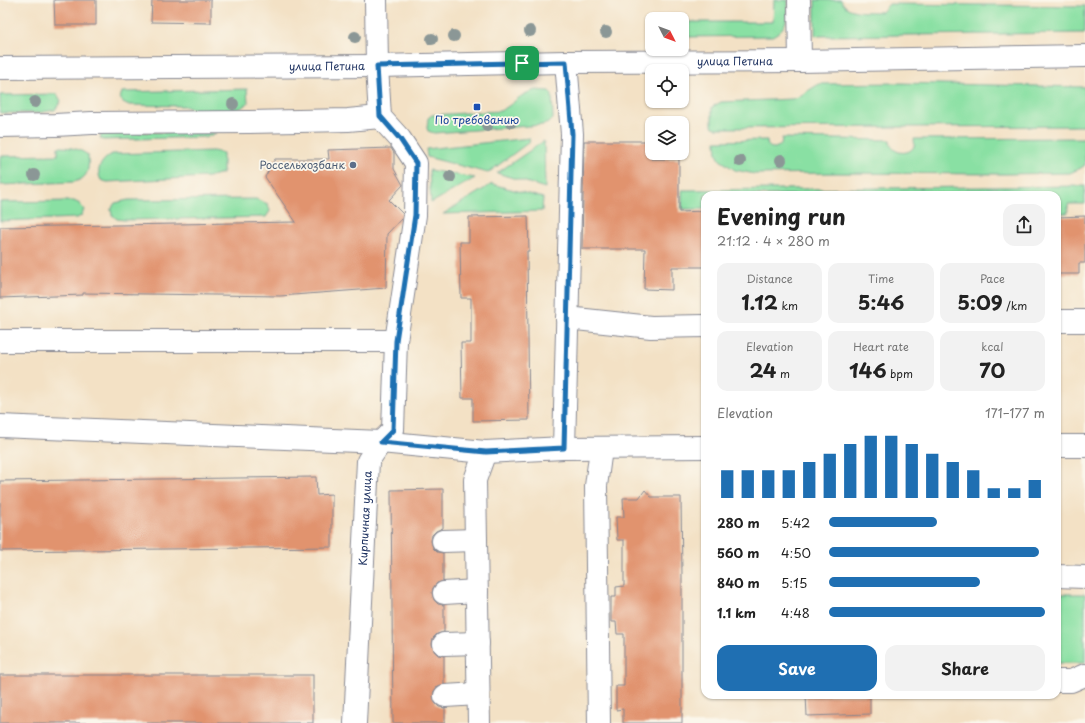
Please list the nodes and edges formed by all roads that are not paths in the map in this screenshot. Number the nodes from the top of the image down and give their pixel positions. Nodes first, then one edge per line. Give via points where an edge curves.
1 (376, 0) edge
2 (799, 0) edge
3 (1085, 56) edge
4 (800, 61) junction
5 (566, 62) junction
6 (377, 66) junction
7 (0, 68) edge
8 (380, 116) junction
9 (0, 126) edge
10 (567, 318) junction
11 (1085, 320) edge
12 (1061, 321) edge
13 (701, 326) edge
14 (0, 341) edge
15 (396, 341) junction
16 (0, 426) edge
17 (381, 442) junction
18 (1061, 446) edge
19 (1085, 446) edge
20 (701, 447) edge
21 (564, 448) junction
22 (601, 449) junction
23 (486, 452) junction
24 (476, 540) junction
25 (443, 541) dead end
26 (1061, 576) edge
27 (1085, 577) edge
28 (477, 591) junction
29 (444, 593) dead end
30 (478, 643) junction
31 (444, 644) dead end
32 (1085, 675) edge
33 (1061, 681) edge
34 (478, 694) junction
35 (444, 696) dead end
36 (355, 723) edge
37 (479, 723) edge
38 (599, 723) edge

1 - 6 street
2 - 4 street
3 - 4 street, улица Петина
4 - 5 street, улица Петина
5 - 6 street, улица Петина
5 - 10 street via 572,134
6 - 7 street, улица Петина
6 - 8 street
8 - 9 street via 340,120
8 - 15 street, Кирпичная улица via 416,163 415,215
10 - 13 street via 651,327
10 - 21 street
11 - 12 street
14 - 15 street
15 - 17 street, Кирпичная улица via 393,430
16 - 17 street
17 - 23 street
17 - 36 street, Кирпичная улица via 368,461
18 - 19 street
20 - 22 street
21 - 22 street
21 - 23 street
22 - 38 street via 596,486
23 - 24 street via 475,480
24 - 25 street
24 - 28 street
26 - 27 street
28 - 29 street
28 - 30 street
30 - 31 street
30 - 34 street
32 - 33 street via 1071,681
34 - 35 street
34 - 37 street

